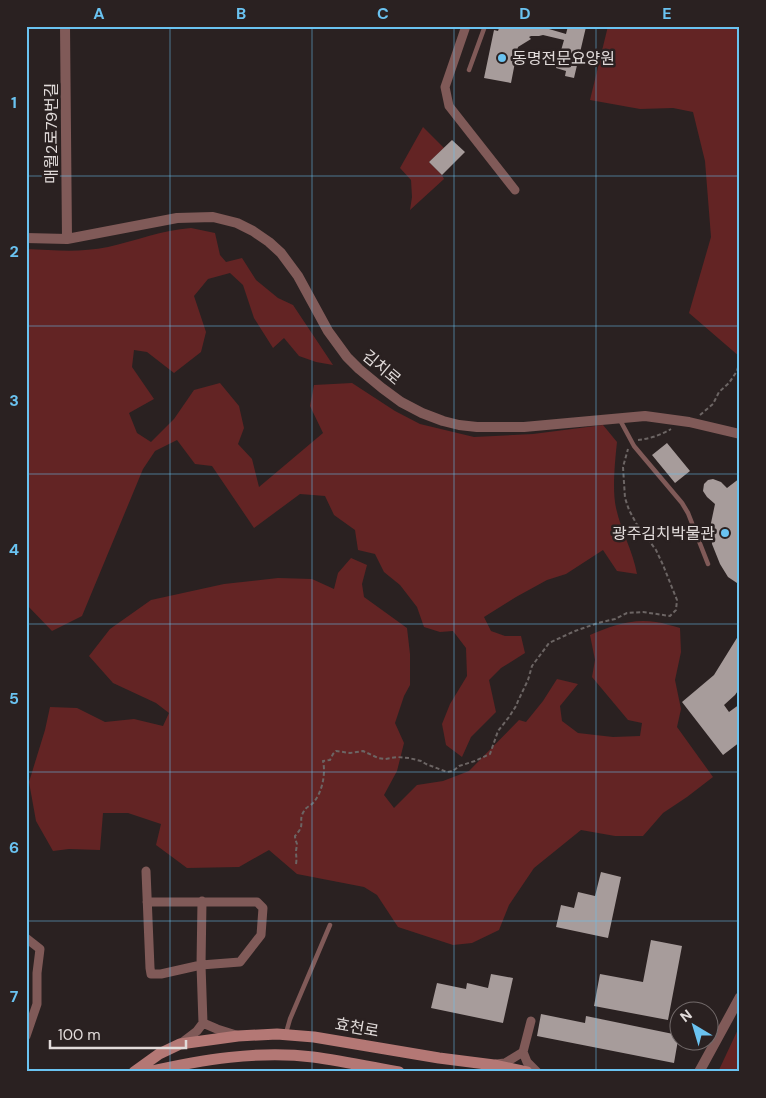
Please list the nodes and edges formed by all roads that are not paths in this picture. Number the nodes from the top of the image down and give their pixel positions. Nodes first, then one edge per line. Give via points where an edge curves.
1 (66, 26) edge
2 (466, 26) edge
3 (485, 26) edge
4 (469, 70) dead end
5 (515, 190) dead end
6 (26, 238) edge
7 (67, 239) junction
8 (619, 419) junction
9 (740, 434) edge
10 (708, 564) dead end
11 (146, 871) dead end
12 (202, 901) junction
13 (148, 902) junction
14 (330, 925) dead end
15 (26, 938) edge
16 (201, 965) junction
17 (740, 997) edge
18 (530, 1021) dead end
19 (203, 1022) junction
20 (286, 1034) junction
21 (26, 1036) edge
22 (238, 1036) junction
23 (180, 1044) junction
24 (523, 1052) junction
25 (494, 1065) junction
26 (134, 1072) edge
27 (147, 1072) edge
28 (399, 1072) edge
29 (527, 1072) edge
30 (537, 1072) edge
31 (699, 1072) edge

1 - 7 street, 매월2로79번길
2 - 5 street via 445,87 448,106
3 - 4 lane
6 - 7 street, 김치로
7 - 8 street, 김치로 via 176,218 213,217 237,223 281,253 347,357 402,402 442,421 477,427 524,427
8 - 9 street, 김치로 via 645,416 680,420
8 - 10 lane via 632,442 682,502
11 - 13 street
12 - 13 street
12 - 16 street
12 - 16 street via 257,902 263,908 261,935 240,962
13 - 16 street via 152,974
14 - 20 lane
15 - 21 street via 40,949 37,1004
16 - 19 street
17 - 31 street
18 - 24 street
19 - 22 street
19 - 23 street
20 - 22 main road, 효천로
20 - 25 main road, 효천로
22 - 23 main road, 효천로
23 - 26 main road, 효천로 via 158,1054
24 - 25 street via 505,1063
24 - 30 street
25 - 29 main road, 효천로
27 - 28 main road via 240,1056 274,1055 312,1057

